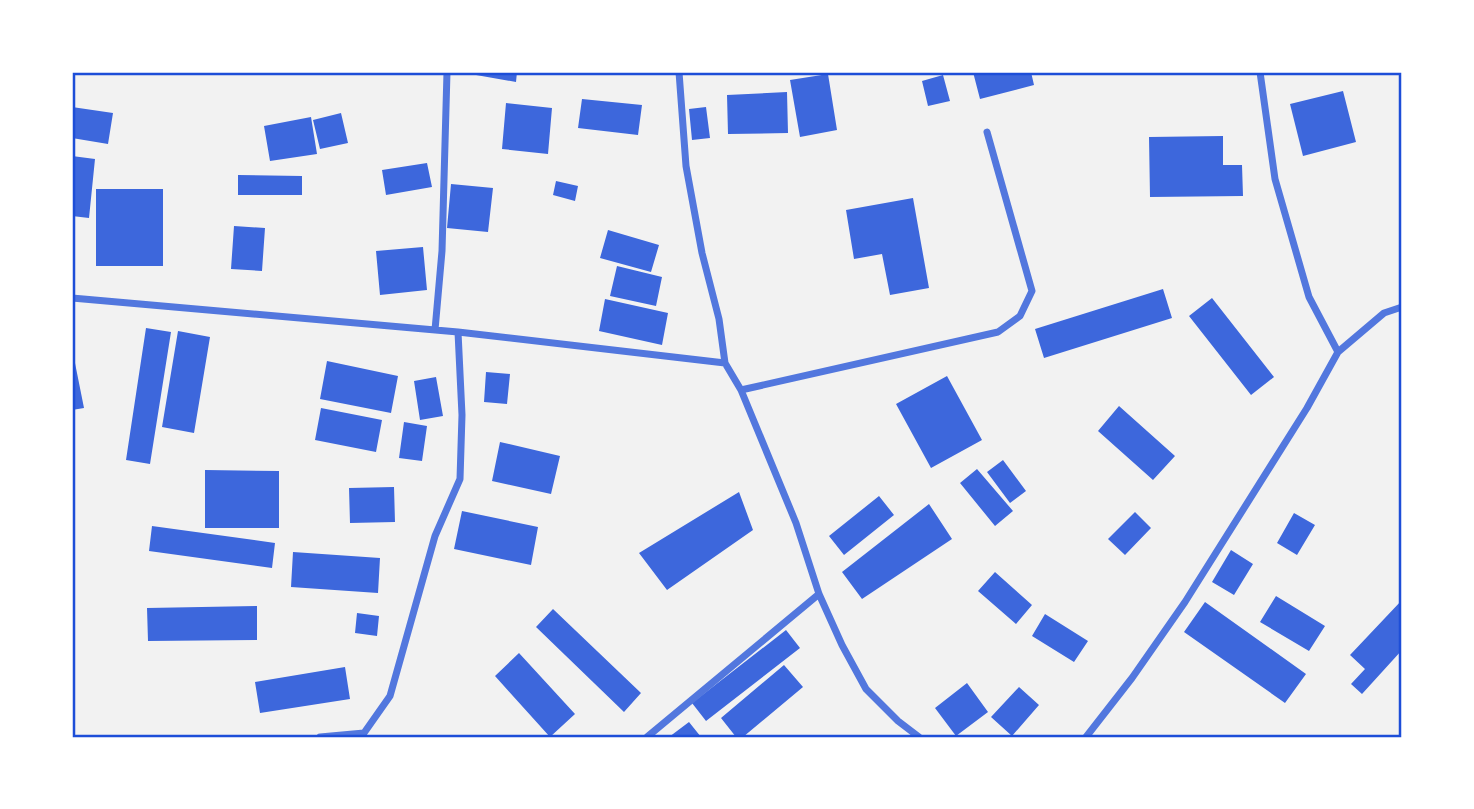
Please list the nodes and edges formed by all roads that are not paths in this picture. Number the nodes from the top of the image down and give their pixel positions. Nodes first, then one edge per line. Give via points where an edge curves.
1 (447, 72) edge
2 (679, 72) edge
3 (1260, 72) edge
4 (986, 132) dead end
5 (72, 298) edge
6 (1402, 306) edge
7 (435, 330) junction
8 (458, 332) junction
9 (1338, 352) junction
10 (725, 363) junction
11 (741, 390) junction
12 (819, 594) junction
13 (363, 735) edge
14 (320, 737) edge
15 (647, 737) edge
16 (919, 737) edge
17 (1086, 737) edge

1 - 7 street
2 - 10 street via 686,166
3 - 9 street via 1275,179 1309,297
4 - 11 street via 1032,291 1020,316 998,332
5 - 7 street
6 - 9 street via 1384,313
7 - 8 street
8 - 10 street
8 - 13 street via 460,479 435,536 390,696
9 - 17 street via 1185,602
10 - 11 street
11 - 12 street via 796,523
12 - 15 street
12 - 16 street via 866,689
13 - 14 street

